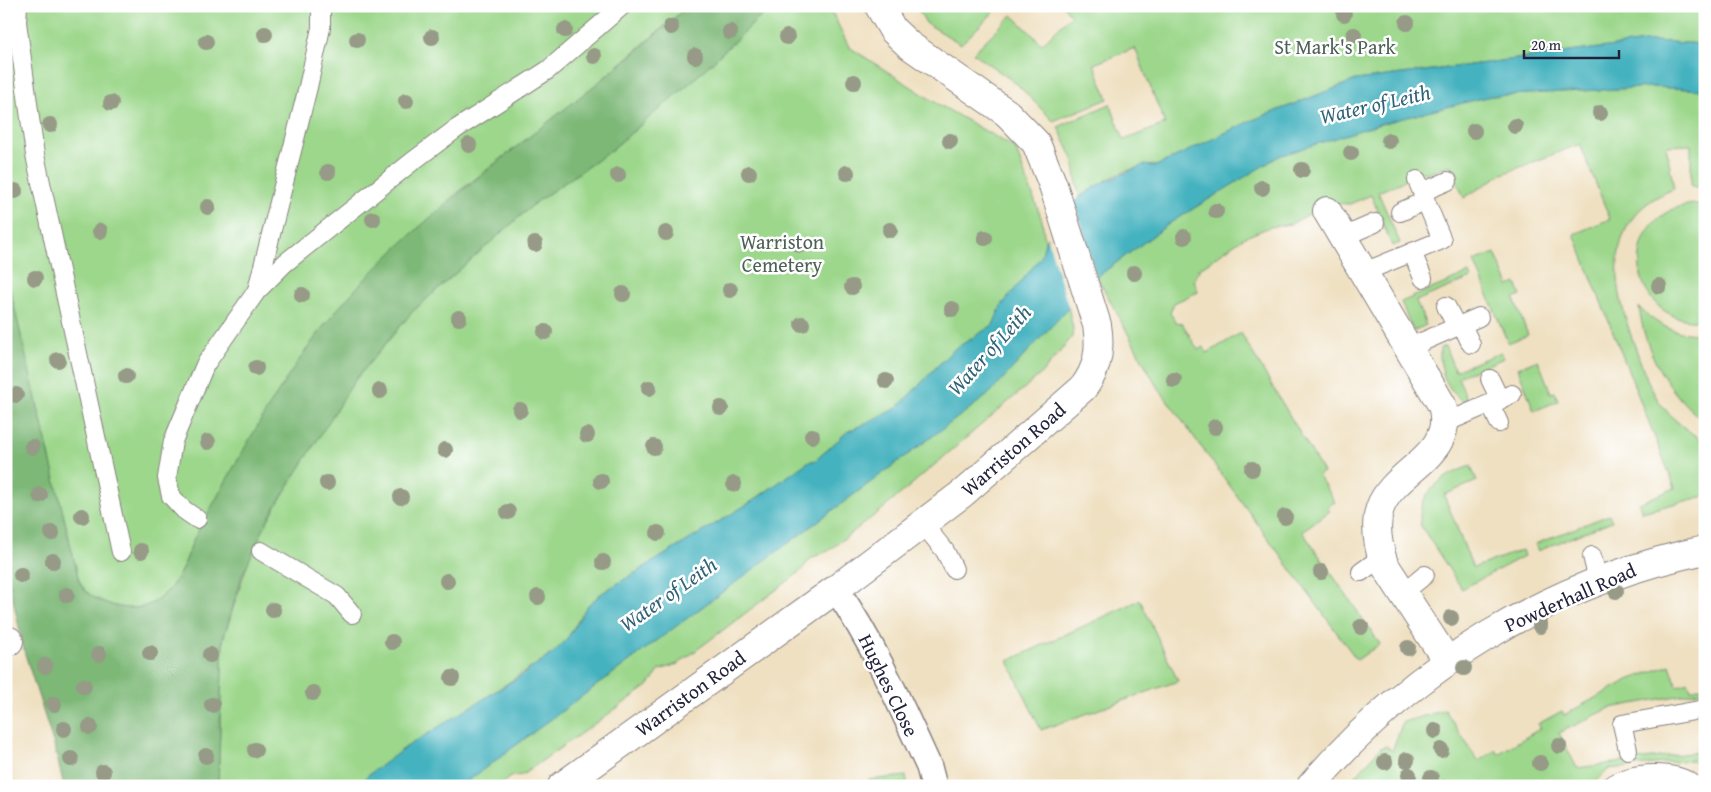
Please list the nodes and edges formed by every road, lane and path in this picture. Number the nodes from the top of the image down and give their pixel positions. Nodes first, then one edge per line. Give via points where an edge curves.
1 (18, 6) edge
2 (321, 6) edge
3 (622, 6) edge
4 (879, 6) edge
5 (1448, 181) dead end
6 (1421, 191) junction
7 (1327, 211) dead end
8 (1400, 212) dead end
9 (1375, 223) dead end
10 (1343, 237) junction
11 (1412, 252) junction
12 (1364, 272) junction
13 (1422, 278) dead end
14 (256, 292) junction
15 (1446, 306) dead end
16 (1479, 317) dead end
17 (1460, 326) junction
18 (1471, 344) dead end
19 (1408, 348) junction
20 (1490, 379) dead end
21 (1501, 399) junction
22 (1445, 423) junction
23 (1499, 423) dead end
24 (198, 519) dead end
25 (923, 524) junction
26 (1705, 550) edge
27 (261, 551) dead end
28 (121, 552) dead end
29 (954, 569) dead end
30 (1425, 575) dead end
31 (836, 589) junction
32 (1403, 593) junction
33 (352, 614) dead end
34 (1447, 661) junction
35 (1705, 709) edge
36 (1628, 750) dead end
37 (562, 786) edge
38 (934, 786) edge
39 (1311, 786) edge
40 (1611, 786) edge
41 (1695, 786) edge

1 - 28 lane via 17,22 35,155
2 - 14 lane via 321,28 308,87
3 - 14 lane via 548,70 413,161 285,263
4 - 25 street, Warriston Road via 893,30 909,46 1007,114 1036,143 1059,204 1098,334 1095,370 1083,388
5 - 6 lane
6 - 8 lane
6 - 11 lane via 1442,240
7 - 10 street
9 - 10 lane
10 - 12 street
11 - 12 lane
11 - 13 lane
12 - 19 street
14 - 24 lane via 205,365 173,441 167,478 171,496
15 - 17 lane
16 - 17 lane
17 - 18 lane
17 - 19 lane
19 - 22 street via 1442,405
20 - 21 lane
21 - 22 lane
21 - 23 lane
22 - 32 street via 1432,450 1394,487 1380,506 1371,565
25 - 29 lane via 945,551
25 - 31 street, Warriston Road
26 - 34 street, Powderhall Road via 1595,568
27 - 33 lane via 337,596
30 - 32 lane
31 - 37 street, Warriston Road
31 - 38 street, Hughes Close via 873,650 929,767
32 - 34 street
34 - 39 street, Powderhall Road via 1384,712
35 - 36 lane via 1622,724
40 - 41 lane via 1627,777 1672,774

